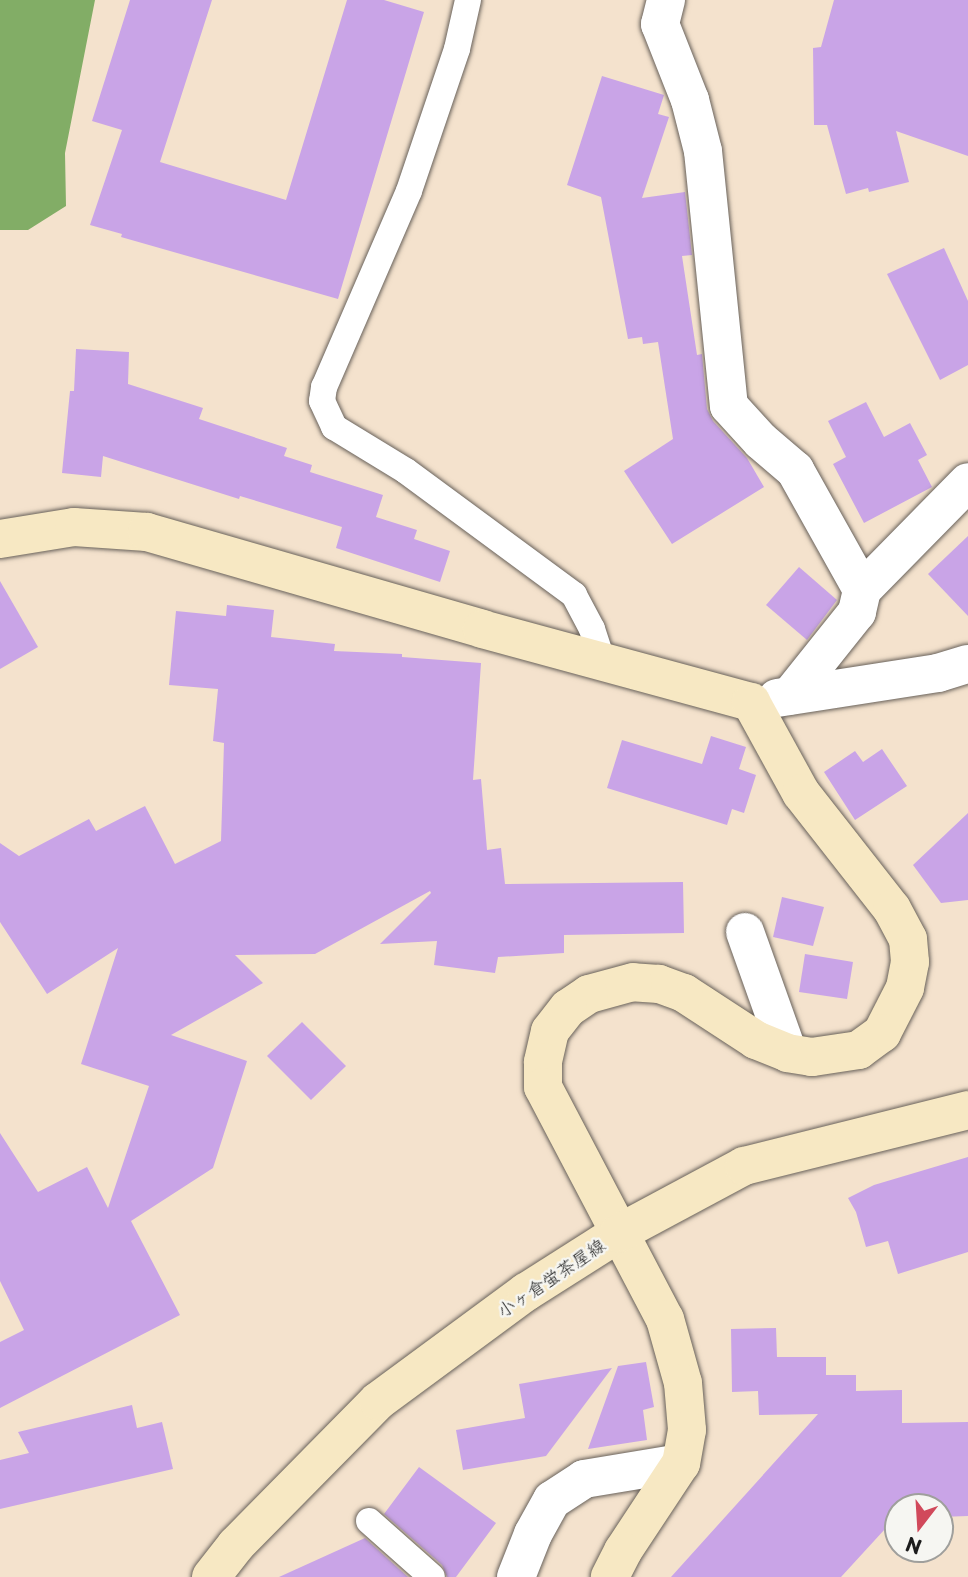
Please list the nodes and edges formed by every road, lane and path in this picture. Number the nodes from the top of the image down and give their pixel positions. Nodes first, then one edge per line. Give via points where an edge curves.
1 (468, 0) edge
2 (666, 0) edge
3 (968, 482) edge
4 (0, 539) edge
5 (862, 590) junction
6 (602, 660) junction
7 (968, 664) edge
8 (790, 696) junction
9 (751, 702) junction
10 (745, 932) dead end
11 (788, 1053) junction
12 (968, 1110) edge
13 (619, 1233) junction
14 (681, 1463) junction
15 (369, 1521) dead end
16 (211, 1577) edge
17 (432, 1577) edge
18 (516, 1577) edge
19 (610, 1577) edge

1 - 6 lane via 457,49 409,191 324,387 322,401 334,427 407,471 574,595
2 - 5 street via 660,24 690,100 703,151 729,406 795,470
3 - 5 street
4 - 6 street via 74,527 147,532
5 - 8 street via 857,612
6 - 9 street
7 - 8 street via 938,673
8 - 9 street
9 - 11 street via 802,793 891,909 908,939 910,962 894,1013 882,1033 859,1050 812,1057
10 - 11 street
11 - 13 street via 756,1041 684,993 659,984 610,986 568,1008 550,1031 543,1087
12 - 13 street, 小ヶ倉蛍茶屋線 via 744,1166
13 - 14 street via 664,1319 684,1383 687,1430
13 - 16 street, 小ヶ倉蛍茶屋線 via 526,1292 378,1401 236,1545
14 - 18 street via 584,1479 552,1500
14 - 19 street
15 - 17 lane

